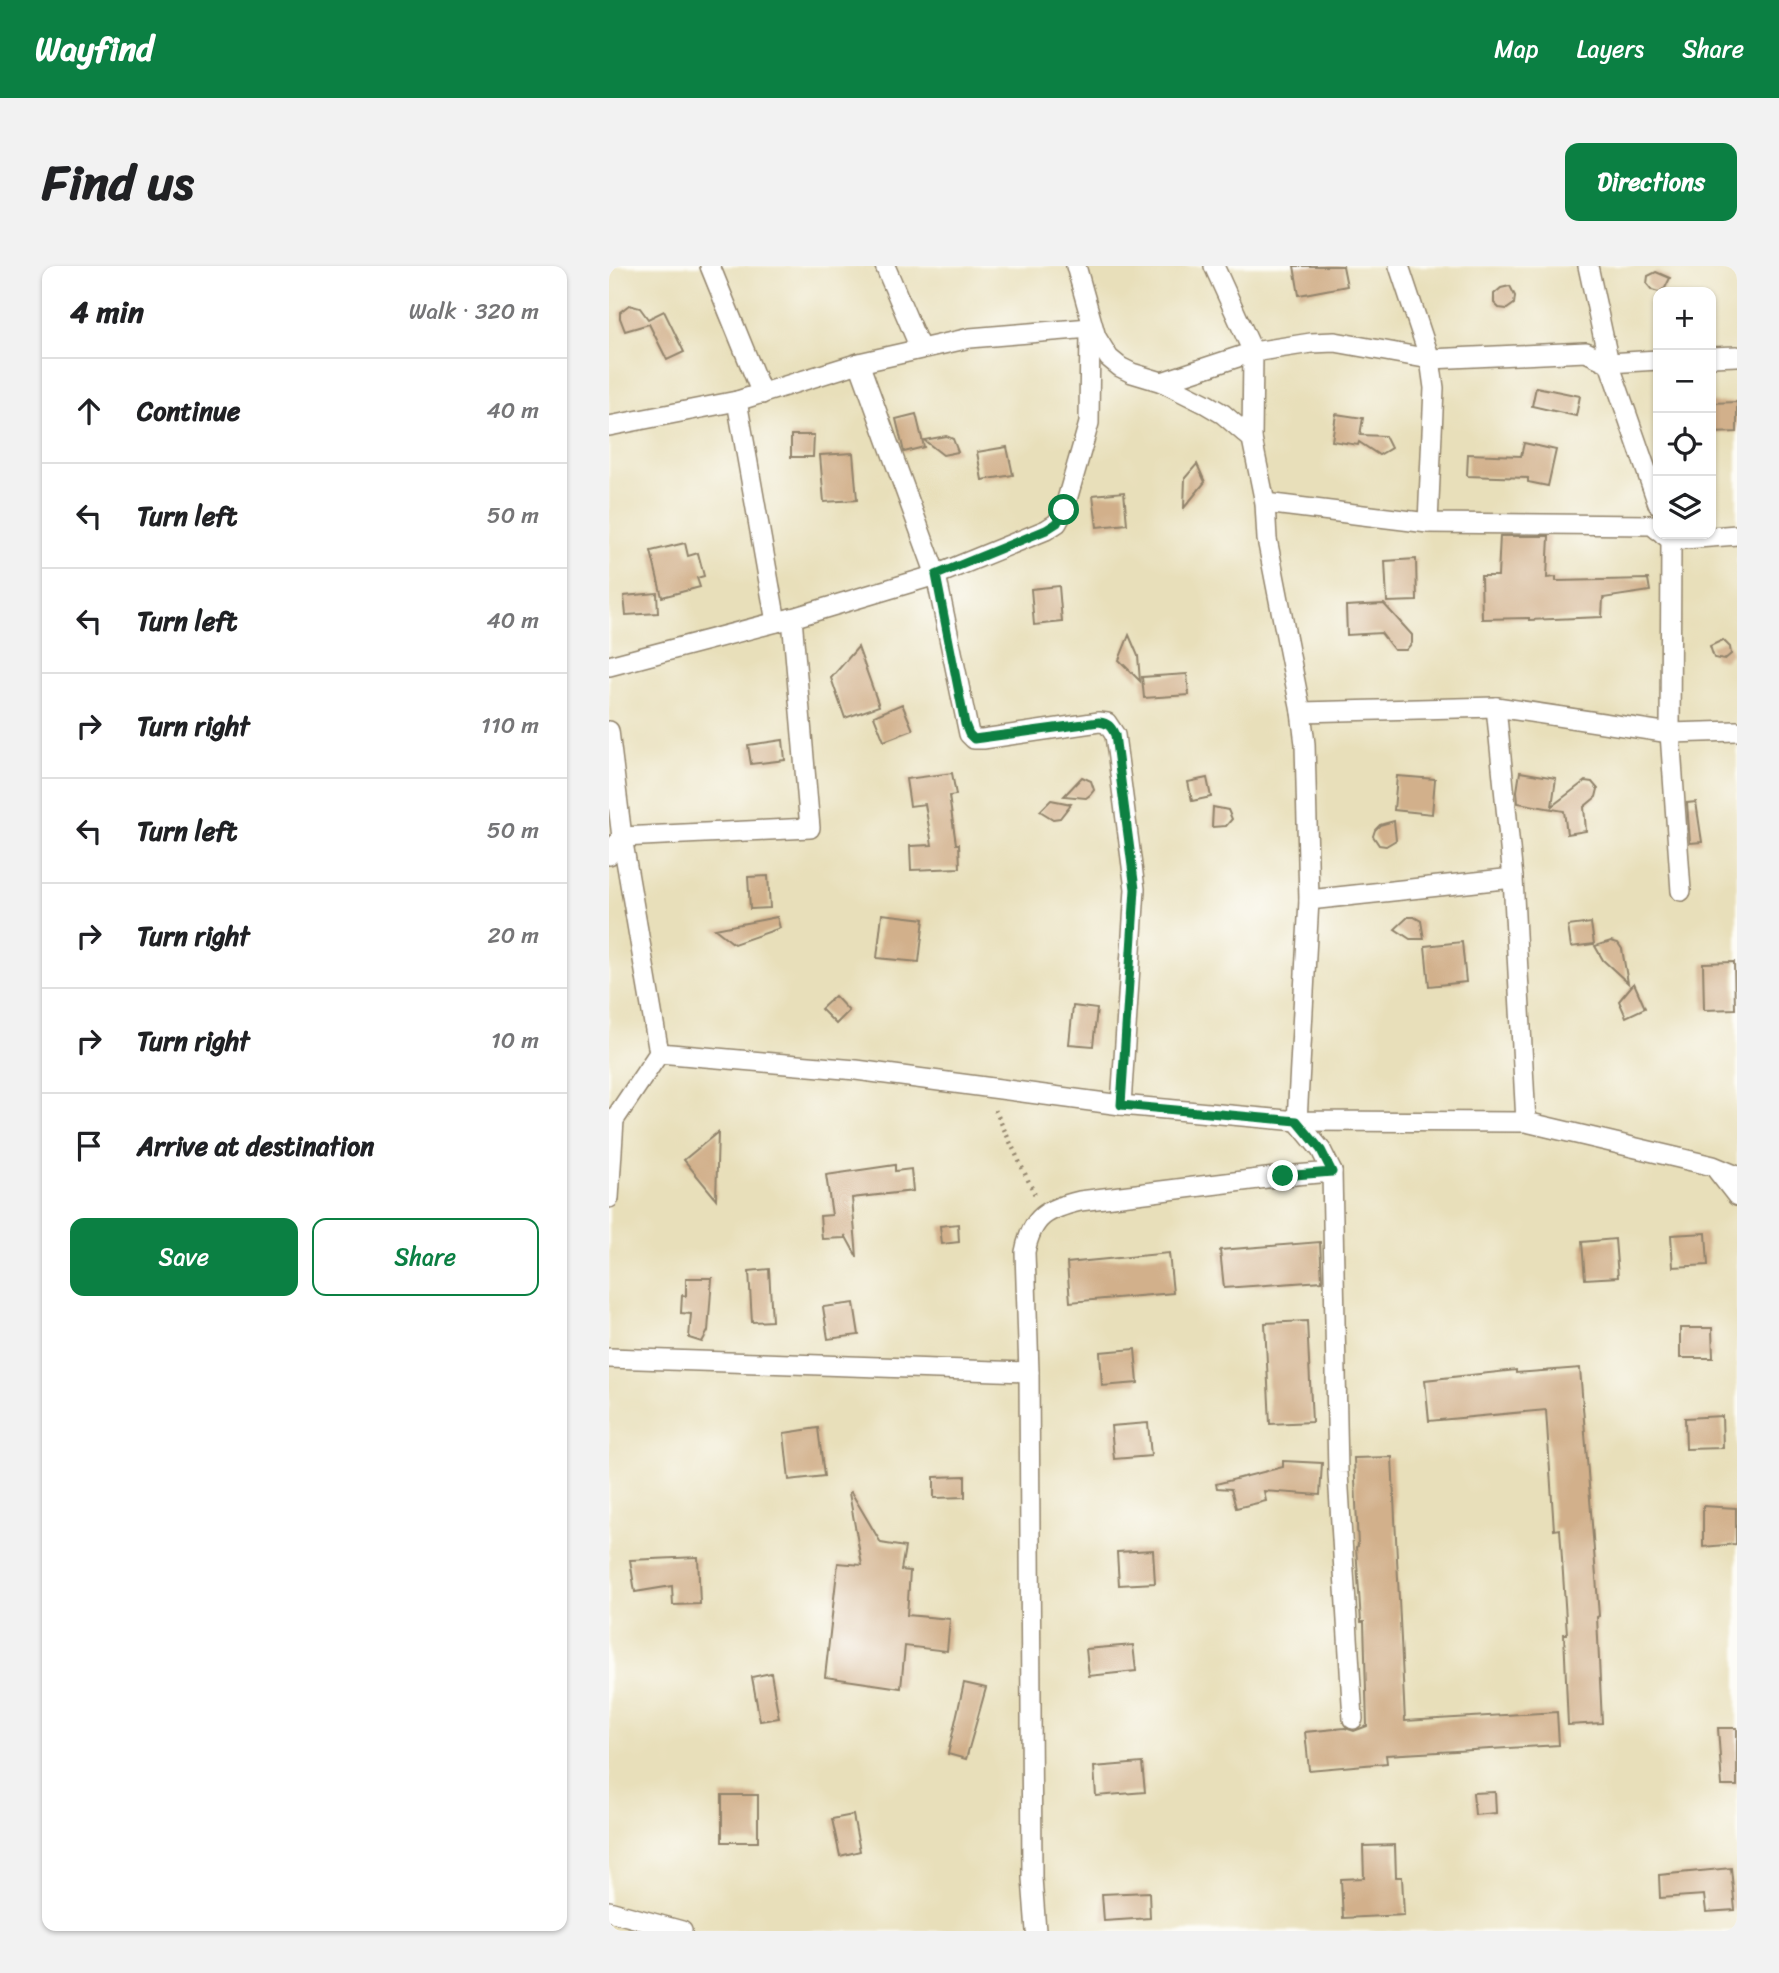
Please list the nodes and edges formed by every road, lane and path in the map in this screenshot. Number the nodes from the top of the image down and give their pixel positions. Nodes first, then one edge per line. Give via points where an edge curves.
1 (709, 266) edge
2 (884, 266) edge
3 (1076, 266) edge
4 (1215, 266) edge
5 (1399, 266) edge
6 (1587, 266) edge
7 (1093, 332) junction
8 (920, 348) junction
9 (1253, 352) junction
10 (1737, 356) edge
11 (1716, 357) edge
12 (1430, 359) junction
13 (1653, 360) edge
14 (859, 363) junction
15 (1609, 363) junction
16 (1162, 382) junction
17 (762, 394) junction
18 (737, 401) junction
19 (609, 426) edge
20 (1252, 439) junction
21 (1653, 490) edge
22 (1265, 503) junction
23 (1427, 523) junction
24 (1653, 525) edge
25 (1716, 535) edge
26 (1737, 535) edge
27 (1665, 539) edge
28 (936, 575) junction
29 (784, 620) junction
30 (609, 666) edge
31 (1496, 707) junction
32 (1301, 712) junction
33 (609, 731) edge
34 (1737, 731) edge
35 (1670, 733) junction
36 (622, 837) junction
37 (609, 855) edge
38 (1513, 878) junction
39 (1681, 891) dead end
40 (1309, 900) junction
41 (659, 1053) junction
42 (989, 1102) dead end
43 (1121, 1105) junction
44 (612, 1121) edge
45 (1297, 1121) junction
46 (1526, 1122) junction
47 (1713, 1166) junction
48 (1332, 1172) junction
49 (1737, 1176) edge
50 (1737, 1196) edge
51 (609, 1198) edge
52 (1044, 1214) junction
53 (609, 1359) edge
54 (1029, 1372) junction
55 (1353, 1719) dead end
56 (609, 1911) edge
57 (682, 1931) edge
58 (1036, 1931) edge

1 - 17 street
2 - 8 street
3 - 7 street
4 - 9 street
5 - 12 street
6 - 15 street
7 - 8 street via 970,338
7 - 16 street via 1120,367
7 - 28 street via 1089,423 1057,523
8 - 14 street
9 - 12 street via 1335,342
9 - 16 street
9 - 20 street
10 - 11 street
12 - 15 street via 1586,352
12 - 23 street via 1434,388
13 - 15 street
14 - 17 street
14 - 28 street
15 - 21 street
16 - 20 street via 1223,414
17 - 18 street
18 - 19 street
18 - 29 street
20 - 22 street
22 - 23 street
22 - 32 street via 1267,539
23 - 24 street
25 - 26 street
27 - 35 street
28 - 29 street
28 - 43 street via 965,724 974,739 1099,722 1107,723 1115,735 1135,889
29 - 30 street
29 - 36 street via 810,828
31 - 32 street
31 - 35 street
31 - 38 street
32 - 40 street
33 - 36 street
34 - 35 street
35 - 39 street
36 - 37 street
36 - 41 street
38 - 40 street
38 - 46 street
40 - 45 street
41 - 43 street via 856,1070
41 - 44 street
42 - 52 path
43 - 45 street
44 - 51 street
45 - 46 street
45 - 48 street
46 - 47 street
47 - 49 street
47 - 50 street
48 - 52 street via 1080,1201
48 - 55 street via 1339,1473
52 - 54 street via 1034,1226 1025,1252
53 - 54 street
54 - 58 street
56 - 57 street

